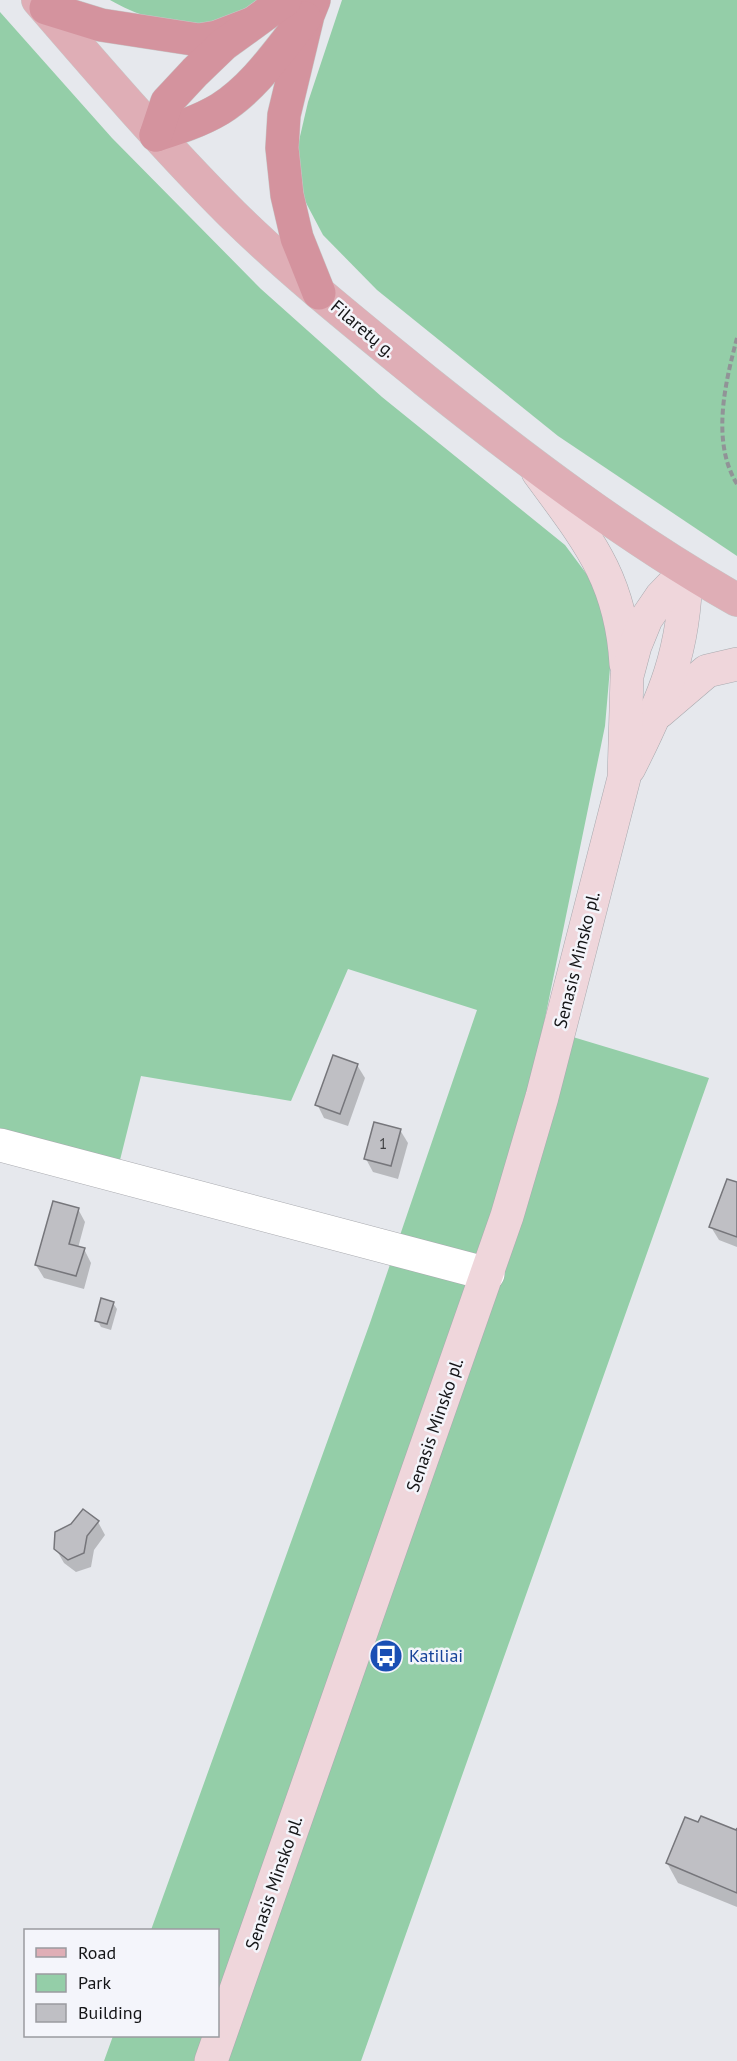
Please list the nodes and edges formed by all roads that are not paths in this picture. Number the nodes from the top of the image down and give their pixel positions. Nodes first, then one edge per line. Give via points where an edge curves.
1 (42, 4) edge
2 (302, 5) edge
3 (251, 24) junction
4 (156, 135) junction
5 (319, 293) junction
6 (536, 469) junction
7 (686, 571) junction
8 (737, 600) edge
9 (737, 664) edge
10 (627, 676) junction
11 (657, 713) junction
12 (624, 778) junction
13 (0, 1145) edge
14 (488, 1274) junction
15 (212, 2061) edge

1 - 3 highway via 101,25 199,40
1 - 4 main road, Filaretų g.
2 - 3 highway
2 - 4 highway via 254,81 221,108 193,123
2 - 5 highway via 282,148 297,237
3 - 4 highway via 223,45 167,102
4 - 5 main road, Filaretų g. via 233,215
5 - 6 main road, Filaretų g.
6 - 7 main road, Filaretų g.
6 - 10 main road via 594,548 620,610
7 - 8 main road, Filaretų g.
7 - 10 main road, Senasis Minsko pl. via 646,619
7 - 11 main road, Senasis Minsko pl. via 686,610 680,644
9 - 11 main road via 707,672
10 - 12 main road, Senasis Minsko pl.
11 - 12 main road, Senasis Minsko pl.
12 - 14 main road, Senasis Minsko pl. via 542,1097
13 - 14 street
14 - 15 main road, Senasis Minsko pl.

